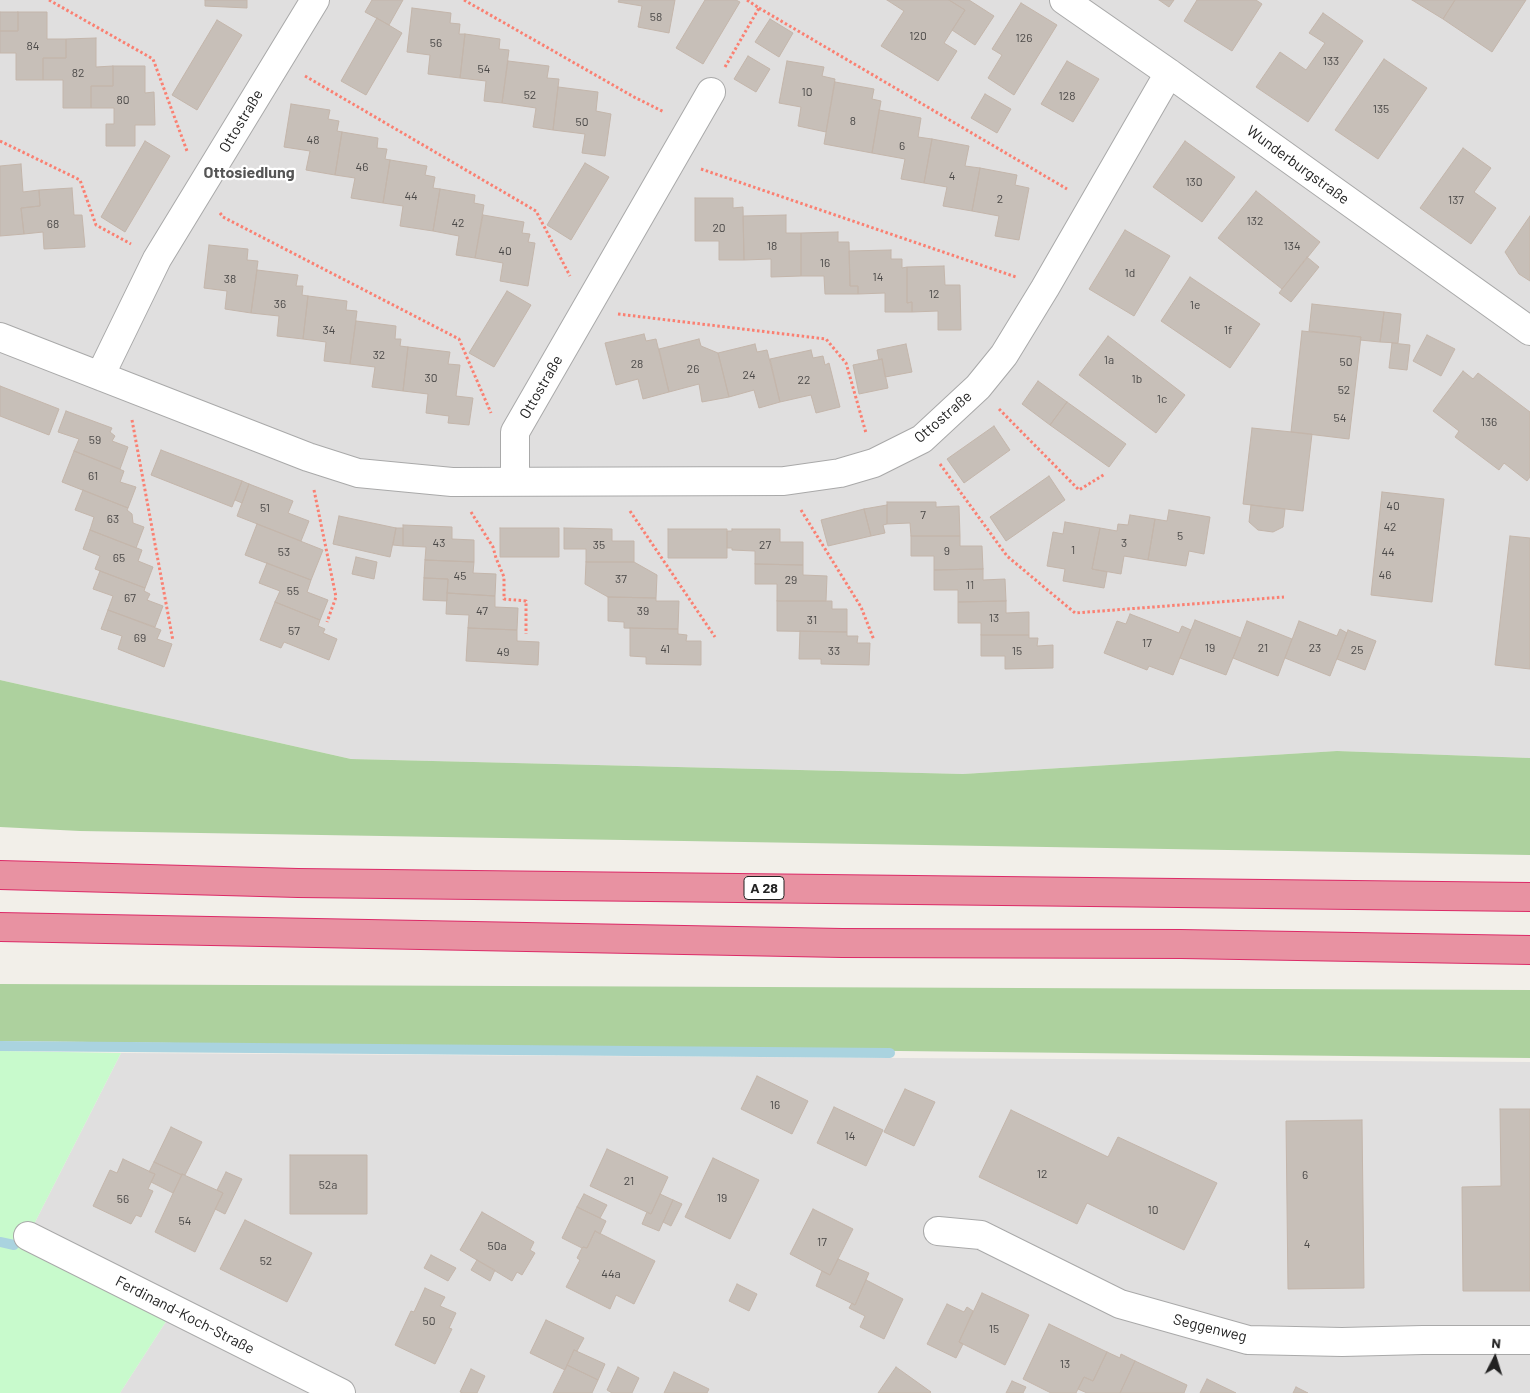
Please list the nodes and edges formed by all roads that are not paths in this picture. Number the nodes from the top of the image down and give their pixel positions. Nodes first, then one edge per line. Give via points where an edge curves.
1 (315, 0) edge
2 (1064, 0) edge
3 (1169, 73) junction
4 (711, 92) road end
5 (1530, 331) edge
6 (0, 337) edge
7 (100, 376) junction
8 (516, 482) junction
9 (0, 875) edge
10 (1529, 897) edge
11 (0, 927) edge
12 (1527, 950) edge
13 (938, 1231) dead end
14 (28, 1236) dead end
15 (1530, 1340) edge
16 (342, 1393) edge

1 - 7 street, Ottostraße via 157,259
2 - 3 street, Wunderburgstraße
3 - 5 street, Wunderburgstraße
3 - 8 street, Ottostraße via 1004,355 978,386 922,439 874,463 840,473 784,481
4 - 8 street, Ottostraße via 515,432
6 - 7 street, Ottostraße
7 - 8 street, Ottostraße via 308,457 358,473 452,482
9 - 10 highway, A 28 via 298,883
11 - 12 highway via 832,943 1181,944
13 - 15 street, Seggenweg via 981,1235 1120,1304 1248,1340
14 - 16 street, Ferdinand-Koch-Straße

